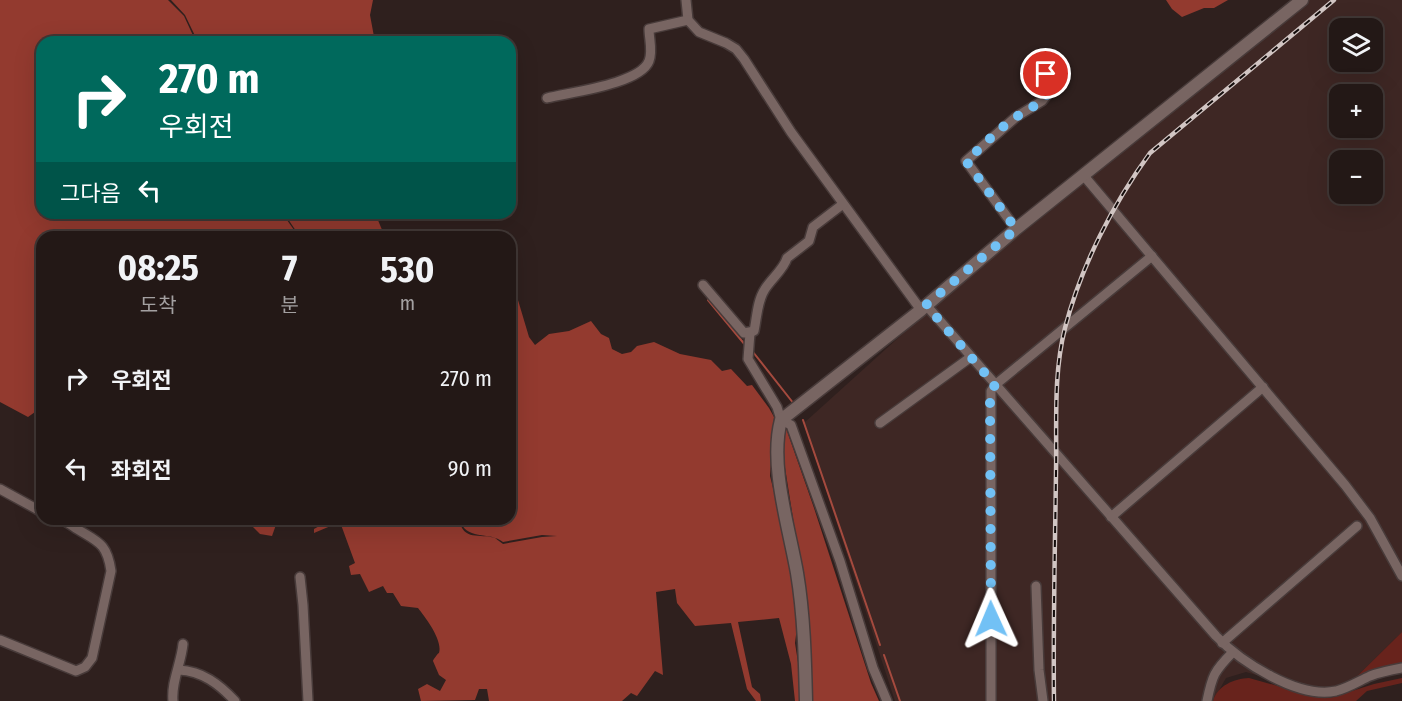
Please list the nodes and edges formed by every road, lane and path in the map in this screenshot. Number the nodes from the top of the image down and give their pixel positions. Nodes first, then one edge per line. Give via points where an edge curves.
1 (686, 0) edge
2 (1302, 0) edge
3 (688, 20) junction
4 (1041, 62) dead end
5 (547, 98) dead end
6 (1084, 176) junction
7 (843, 204) junction
8 (1016, 229) junction
9 (1152, 256) junction
10 (703, 285) dead end
11 (923, 307) junction
12 (749, 343) junction
13 (971, 357) junction
14 (995, 385) junction
15 (1263, 387) junction
16 (782, 420) junction
17 (880, 423) dead end
18 (0, 489) edge
19 (36, 509) edge
20 (1111, 517) junction
21 (70, 525) edge
22 (1357, 526) dead end
23 (1402, 576) edge
24 (300, 577) dead end
25 (1036, 586) dead end
26 (0, 640) edge
27 (1222, 643) junction
28 (183, 644) dead end
29 (1233, 652) junction
30 (1402, 668) edge
31 (178, 670) junction
32 (173, 701) edge
33 (235, 701) edge
34 (308, 701) edge
35 (806, 701) edge
36 (886, 701) edge
37 (992, 701) edge
38 (1043, 701) edge
39 (1207, 701) edge

1 - 3 street
2 - 6 street
3 - 5 street via 650,29 651,56 637,75
3 - 7 street via 699,32 736,49
4 - 8 street via 1050,91 1038,105 1016,117 966,161
6 - 8 street
6 - 9 street
7 - 11 street
7 - 12 street via 813,227 809,241 787,258 763,291
8 - 11 street
9 - 14 street
9 - 15 street
10 - 12 street
11 - 13 street
11 - 16 street
12 - 16 street via 748,359
13 - 14 street
13 - 17 street
14 - 20 street
14 - 37 street via 990,403
15 - 20 street
15 - 23 street via 1364,509
16 - 35 street via 777,461 800,599
16 - 36 street via 791,425
18 - 19 street
20 - 27 street
21 - 26 street via 100,543 110,560 92,658 76,671
22 - 27 street
24 - 34 street
25 - 38 street
27 - 29 street
28 - 31 street
29 - 30 street via 1280,679 1319,691 1333,692
29 - 39 street via 1213,675
31 - 32 street
31 - 33 street via 196,672

